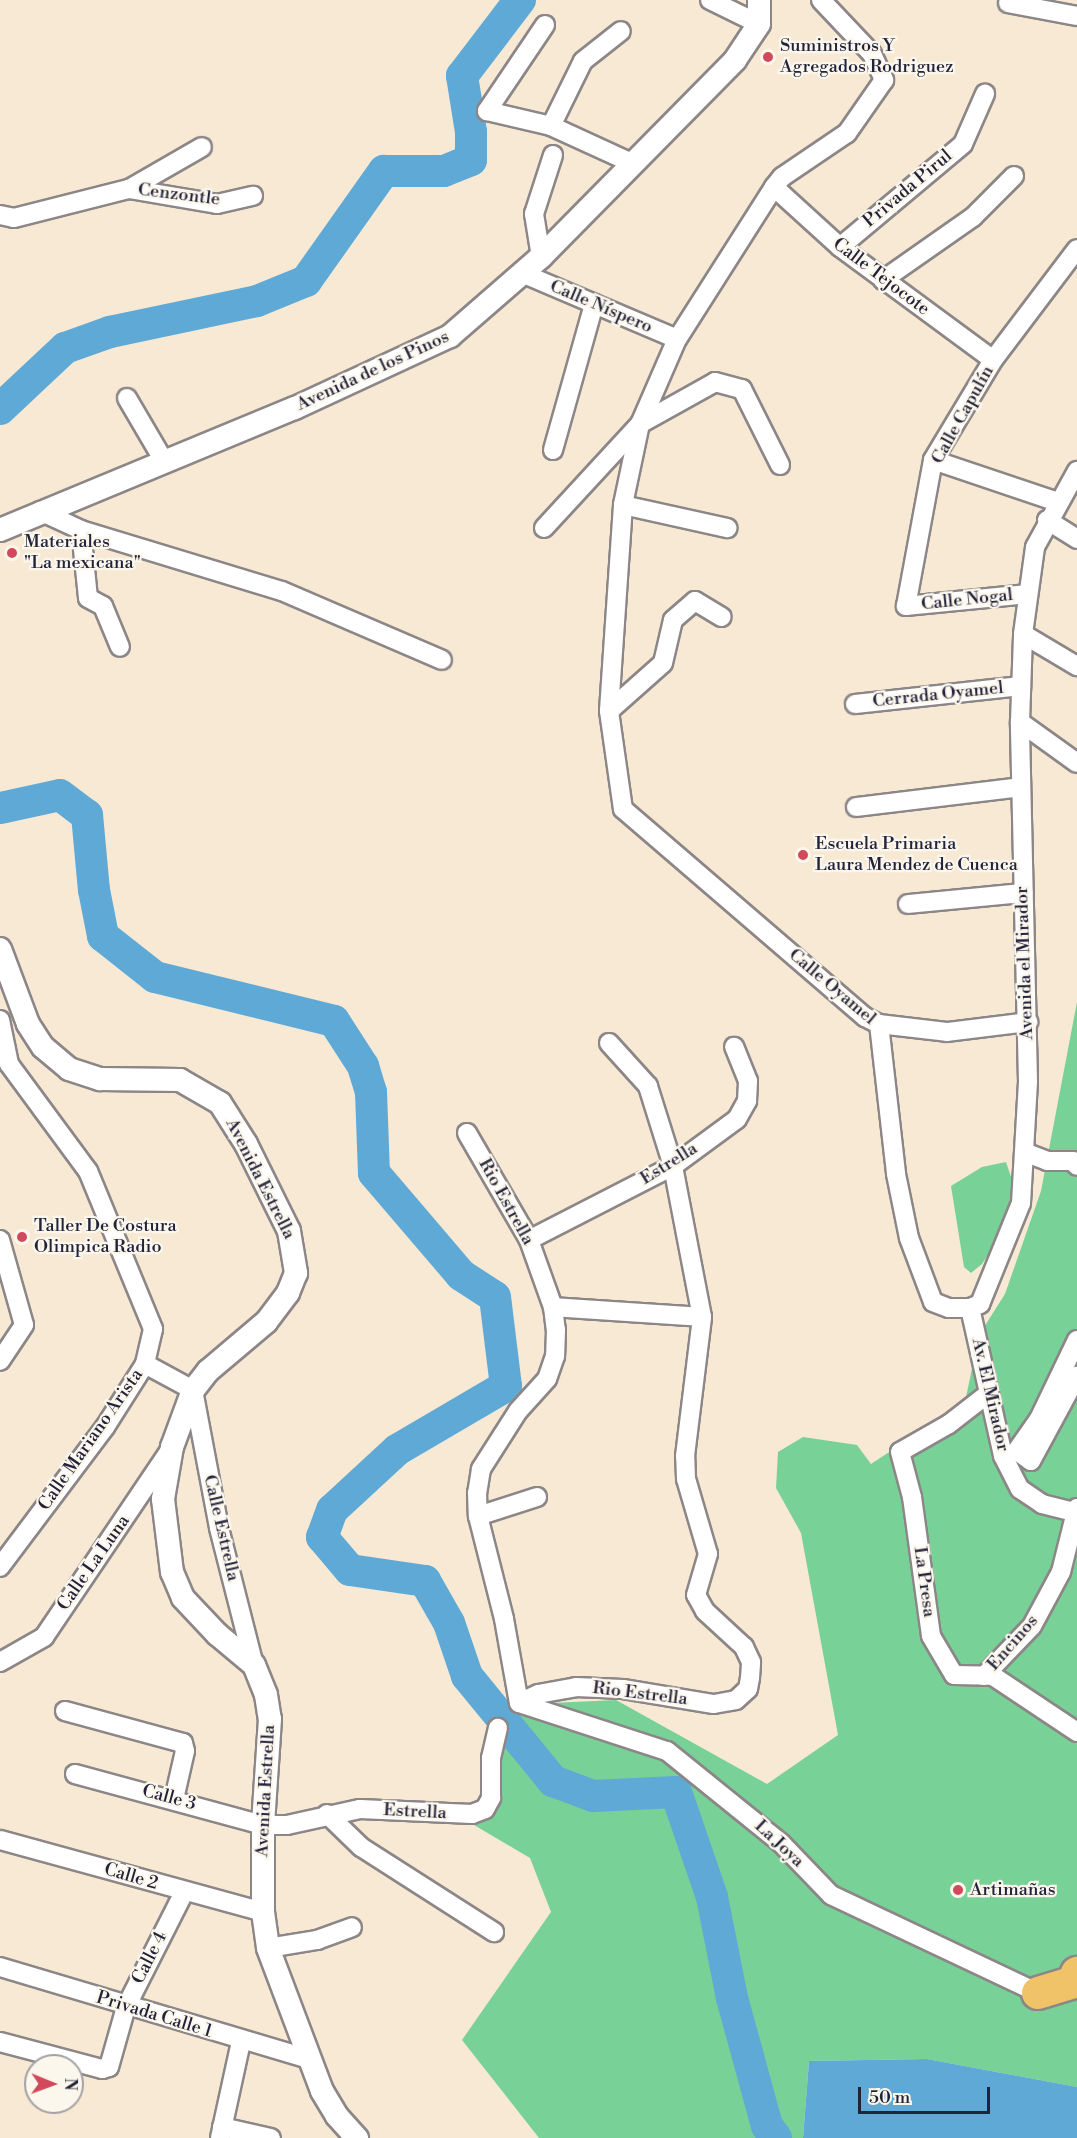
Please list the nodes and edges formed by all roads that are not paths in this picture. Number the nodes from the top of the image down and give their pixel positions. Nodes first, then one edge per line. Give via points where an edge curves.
1 (710, 0) edge
2 (759, 0) edge
3 (821, 0) edge
4 (1008, 3) dead end
5 (1077, 16) edge
6 (759, 24) junction
7 (545, 25) dead end
8 (621, 31) dead end
9 (985, 94) dead end
10 (551, 126) junction
11 (202, 147) dead end
12 (553, 155) dead end
13 (634, 164) junction
14 (1014, 176) dead end
15 (774, 187) junction
16 (129, 189) junction
17 (253, 196) dead end
18 (0, 215) edge
19 (840, 247) junction
20 (1077, 249) edge
21 (541, 257) junction
22 (524, 274) junction
23 (883, 280) junction
24 (594, 304) junction
25 (677, 339) junction
26 (993, 360) junction
27 (128, 398) dead end
28 (640, 424) junction
29 (553, 450) dead end
30 (933, 460) junction
31 (164, 461) junction
32 (780, 465) dead end
33 (1077, 471) edge
34 (1058, 501) junction
35 (623, 505) junction
36 (40, 511) junction
37 (1047, 520) junction
38 (544, 528) dead end
39 (727, 528) dead end
40 (0, 530) edge
41 (81, 530) junction
42 (1077, 539) edge
43 (1028, 594) junction
44 (906, 606) joint
45 (722, 617) dead end
46 (1023, 634) junction
47 (120, 647) dead end
48 (442, 660) dead end
49 (1077, 666) edge
50 (1021, 686) junction
51 (855, 704) dead end
52 (609, 711) junction
53 (1020, 722) junction
54 (1077, 763) edge
55 (1021, 787) junction
56 (856, 807) dead end
57 (1023, 893) junction
58 (908, 904) dead end
59 (2, 964) edge
60 (0, 1020) edge
61 (1028, 1022) junction
62 (879, 1024) junction
63 (609, 1043) dead end
64 (734, 1047) dead end
65 (467, 1133) dead end
66 (1024, 1152) junction
67 (673, 1166) junction
68 (1077, 1166) edge
69 (0, 1240) edge
70 (530, 1240) junction
71 (553, 1307) junction
72 (970, 1308) junction
73 (702, 1317) junction
74 (1077, 1340) edge
75 (0, 1361) edge
76 (145, 1364) junction
77 (1077, 1376) edge
78 (193, 1390) junction
79 (989, 1393) junction
80 (172, 1447) junction
81 (537, 1497) dead end
82 (1076, 1510) edge
83 (478, 1516) junction
84 (0, 1567) edge
85 (0, 1662) edge
86 (254, 1665) junction
87 (984, 1676) junction
88 (518, 1704) junction
89 (65, 1711) dead end
90 (498, 1728) dead end
91 (1077, 1732) edge
92 (75, 1774) dead end
93 (174, 1799) junction
94 (327, 1814) junction
95 (263, 1825) junction
96 (0, 1839) edge
97 (184, 1892) junction
98 (262, 1912) junction
99 (352, 1928) dead end
100 (494, 1932) dead end
101 (268, 1948) junction
102 (0, 1967) edge
103 (1077, 1972) edge
104 (1038, 1993) joint
105 (126, 2007) junction
106 (0, 2042) edge
107 (241, 2042) junction
108 (308, 2060) junction
109 (221, 2132) edge
110 (271, 2138) edge
111 (357, 2138) edge

1 - 6 street
2 - 6 street
3 - 15 street via 872,54 884,80 847,133 782,177
4 - 5 street
6 - 13 street, Avenida de los Pinos via 735,60
7 - 10 street via 487,111
8 - 10 street via 583,62
9 - 19 street, Privada Pirul via 963,144
10 - 13 street
11 - 16 street
12 - 21 street via 534,214
13 - 21 street, Avenida de los Pinos
14 - 23 street via 973,216
15 - 19 street, Calle Tejocote
15 - 25 street
16 - 17 street, Cenzontle via 217,204
16 - 18 street, Cenzontle via 14,218
19 - 23 street, Calle Tejocote
20 - 26 street, Calle Capulín
21 - 22 street, Avenida de los Pinos
22 - 24 street, Calle Níspero
22 - 31 street, Avenida de los Pinos via 450,336 295,408
23 - 26 street, Calle Tejocote
24 - 25 street, Calle Níspero
24 - 29 street
25 - 28 street
26 - 30 street, Calle Capulín
27 - 31 street
28 - 32 street via 715,382 742,389
28 - 35 street
28 - 38 street
30 - 34 street
30 - 44 street, Calle Capulín
31 - 36 street, Avenida de los Pinos
33 - 34 street, Avenida el Mirador
34 - 37 street, Avenida el Mirador
35 - 39 street
35 - 52 street
36 - 40 street, Avenida de los Pinos
36 - 41 street
37 - 42 street
37 - 43 street, Avenida el Mirador via 1035,547
41 - 47 street via 88,598 103,606
41 - 48 street via 282,591
43 - 44 street, Calle Nogal
43 - 46 street, Avenida el Mirador
45 - 52 street via 695,601 673,620 663,663
46 - 49 street
46 - 50 street, Avenida el Mirador
50 - 51 street, Cerrada Oyamel
50 - 53 street, Avenida el Mirador
52 - 62 street, Calle Oyamel via 623,809 865,1017
53 - 54 street
53 - 55 street, Avenida el Mirador
55 - 56 street
55 - 57 street, Avenida el Mirador
57 - 58 street
57 - 61 street, Avenida el Mirador
59 - 78 street, Avenida Estrella via 28,1024 43,1047 69,1069 100,1079 180,1080 220,1102 246,1144 289,1231 296,1273 288,1293 266,1322 208,1371
60 - 76 street, Calle Mariano Arista via 9,1064 88,1171 153,1329
61 - 62 street via 946,1032
61 - 66 street, Avenida el Mirador
62 - 72 street, Calle Oyamel via 896,1174 909,1238 933,1302
63 - 67 street, Rio Estrella via 648,1086
64 - 67 street, Estrella via 748,1081 747,1101 736,1119
65 - 70 street, Rio Estrella
66 - 68 street via 1047,1161 1073,1161
66 - 72 street, Avenida el Mirador via 1021,1203 980,1304
67 - 70 street, Estrella
67 - 73 street, Rio Estrella
69 - 75 street via 24,1325
70 - 71 street, Rio Estrella
71 - 73 street
71 - 83 street, Rio Estrella via 555,1356 547,1379 518,1411 481,1469
72 - 79 street, Av. El Mirador
73 - 88 street, Rio Estrella via 685,1456 686,1479 708,1554 696,1595 705,1611 744,1647 751,1662 748,1689 736,1700 714,1704 623,1689 576,1687
74 - 77 street via 1039,1419 1017,1451 1031,1461
76 - 78 street
76 - 84 street, Calle Mariano Arista via 105,1427
78 - 80 street, Avenida Estrella
78 - 86 street, Calle Estrella via 219,1528
79 - 82 street, Av. El Mirador via 1003,1456 1020,1489 1042,1504
79 - 87 street, La Presa via 949,1424 900,1452 912,1497 931,1636 954,1675
80 - 85 street, Calle La Luna via 44,1637
80 - 86 street, Avenida Estrella via 163,1499 172,1572 183,1598
81 - 83 street
82 - 87 street, Encinos via 1061,1572 1032,1626
83 - 88 street, Rio Estrella via 504,1620
86 - 95 street, Avenida Estrella via 270,1719
87 - 91 street, La Presa via 993,1676
88 - 104 street, La Joya via 667,1751 781,1843 831,1895
89 - 93 street via 183,1743 185,1751
90 - 94 street, Estrella via 491,1758 491,1798 485,1809 472,1815 360,1809
92 - 93 street, Calle 3
93 - 95 street, Calle 3
94 - 95 street, Estrella via 287,1825
94 - 100 street via 361,1847
95 - 98 street, Avenida Estrella
96 - 97 street, Calle 2
97 - 98 street, Calle 2
97 - 105 street, Calle 4
98 - 101 street, Avenida Estrella
99 - 101 street via 317,1940
101 - 108 street, Avenida Estrella
102 - 105 street, Privada Calle 1
103 - 104 highway via 1073,1982
105 - 106 street, Calle 4 via 113,2061 102,2069
105 - 107 street, Privada Calle 1
107 - 108 street, Privada Calle 1
107 - 109 street
108 - 111 street, Avenida Estrella via 337,2116
109 - 110 street

